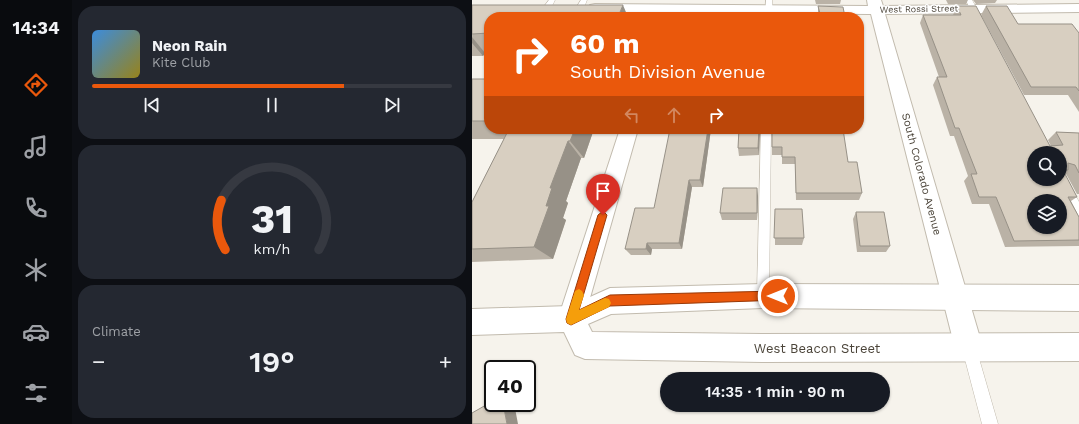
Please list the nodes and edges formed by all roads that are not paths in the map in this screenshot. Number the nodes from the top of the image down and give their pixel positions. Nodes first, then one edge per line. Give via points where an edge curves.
1 (971, 4) edge
2 (876, 5) edge
3 (560, 6) edge
4 (1075, 7) edge
5 (666, 8) edge
6 (769, 9) edge
7 (981, 25) edge
8 (627, 134) edge
9 (766, 134) edge
10 (1065, 186) edge
11 (1079, 213) edge
12 (763, 296) junction
13 (955, 297) junction
14 (1079, 298) edge
15 (571, 319) junction
16 (472, 322) edge
17 (1079, 347) edge
18 (969, 348) junction
19 (990, 424) edge

1 - 2 street, West Rossi Street
1 - 4 street, West Rossi Street
1 - 7 lane
2 - 6 street, West Rossi Street
2 - 13 street, South Colorado Avenue
3 - 5 street, West Rossi Street
5 - 6 street, West Rossi Street
8 - 15 street
9 - 12 lane
10 - 11 lane
12 - 13 street
12 - 15 street via 610,301
13 - 14 street
13 - 18 street, South Colorado Avenue
15 - 16 street
15 - 18 street, West Beacon Street via 585,346
17 - 18 street, West Beacon Street
18 - 19 lane

